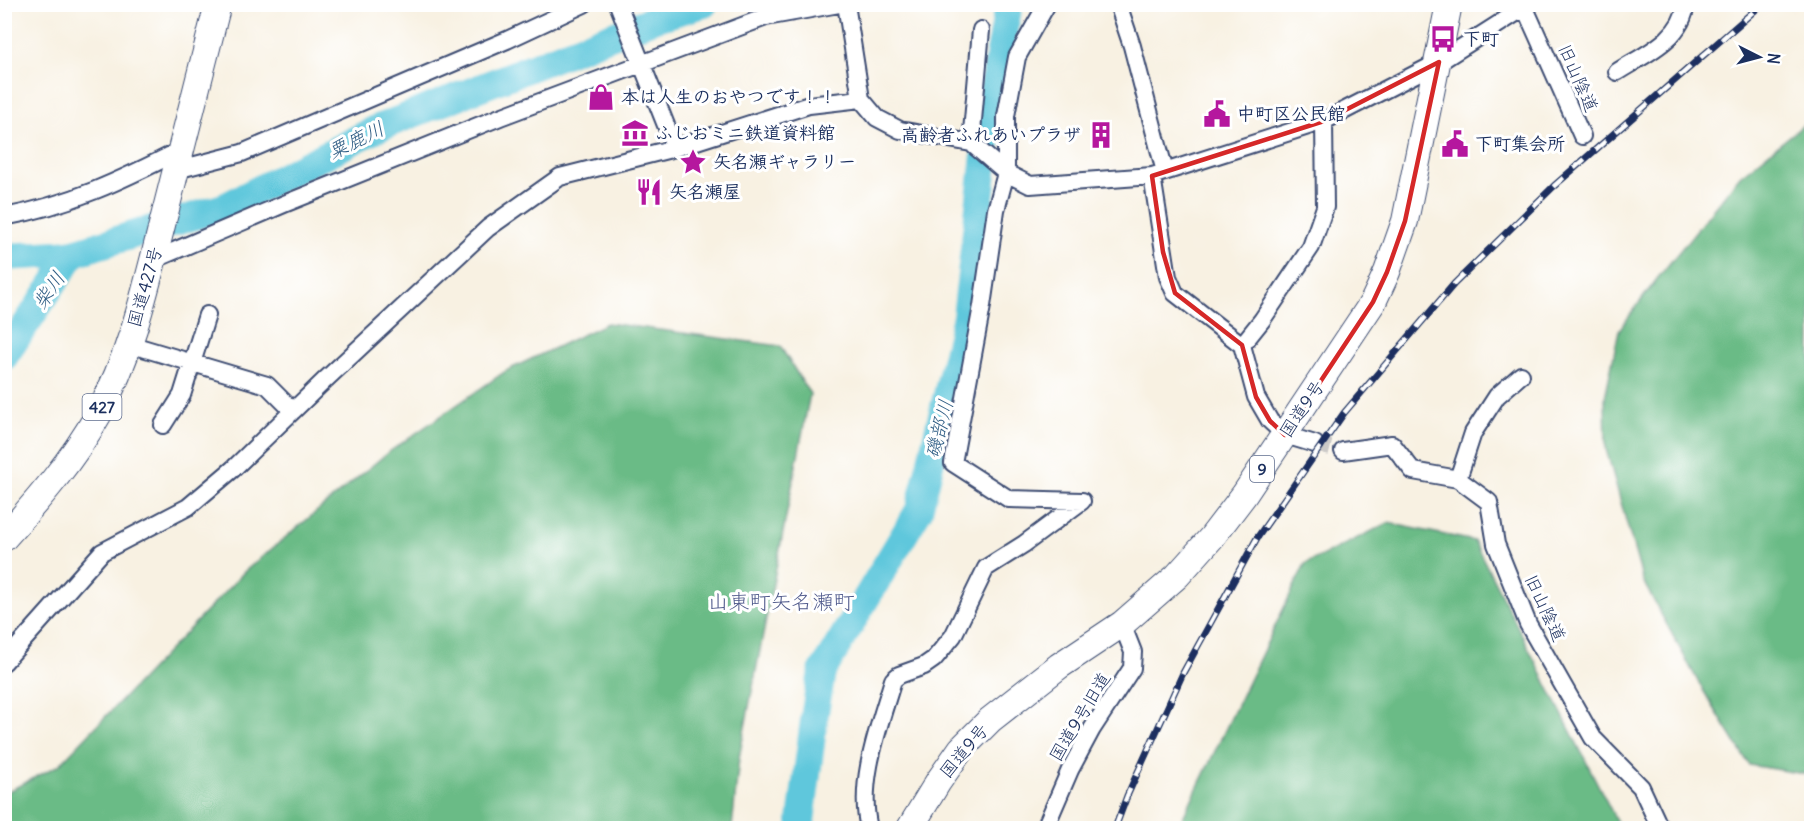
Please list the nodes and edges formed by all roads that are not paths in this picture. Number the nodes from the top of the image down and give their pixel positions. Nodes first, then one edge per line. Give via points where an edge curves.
1 (218, 4) edge
2 (584, 4) edge
3 (618, 4) edge
4 (839, 4) edge
5 (846, 4) edge
6 (1047, 4) edge
7 (1118, 4) edge
8 (1449, 4) edge
9 (1686, 4) edge
10 (1528, 6) edge
11 (981, 30) dead end
12 (642, 62) junction
13 (1439, 62) junction
14 (1617, 72) dead end
15 (861, 99) junction
16 (1324, 121) junction
17 (1582, 136) dead end
18 (971, 143) junction
19 (675, 148) junction
20 (177, 166) junction
21 (1006, 173) junction
22 (1159, 174) junction
23 (4, 216) edge
24 (154, 257) junction
25 (207, 315) dead end
26 (129, 344) junction
27 (1242, 345) junction
28 (192, 363) junction
29 (1521, 375) dead end
30 (293, 411) junction
31 (163, 425) dead end
32 (1285, 435) junction
33 (1315, 444) tunnel mouth
34 (1343, 451) tunnel mouth
35 (1458, 479) junction
36 (4, 538) edge
37 (1122, 624) junction
38 (4, 662) edge
39 (869, 828) edge
40 (910, 828) edge
41 (1045, 828) edge
42 (1660, 828) edge

1 - 20 highway, 国道427号 / 427
2 - 20 street via 242,153
3 - 12 street
4 - 12 street via 766,17
5 - 15 street
6 - 21 street via 1017,57 1006,116
7 - 22 street via 1132,46
8 - 13 highway, 国道9号 / 9
9 - 14 street via 1672,37
10 - 13 street
10 - 17 street, 旧山陰道
11 - 18 street
12 - 19 street
12 - 24 street
13 - 16 street
13 - 32 highway, 国道9号 / 9 via 1405,221 1387,272 1372,302
15 - 18 street via 877,118 900,130
15 - 19 street via 809,105
16 - 22 street
16 - 27 street via 1325,207 1311,247
18 - 21 street
19 - 30 street via 560,177 488,228
20 - 23 street via 42,210
20 - 24 highway, 国道427号 / 427
21 - 22 street via 1030,186
21 - 39 street via 996,210 953,463 1009,499 1082,501 986,568 953,636 934,659 893,680 867,770
22 - 27 street via 1168,277 1175,293
24 - 26 highway, 国道427号 / 427
25 - 28 street
26 - 28 street
26 - 36 highway, 国道427号 / 427 via 81,444
27 - 32 street via 1256,397 1270,421
28 - 30 street via 267,386
28 - 31 street via 182,395
29 - 35 street via 1497,396 1473,432
30 - 38 street via 188,507 102,552
32 - 33 street
32 - 37 highway, 国道9号 / 9 via 1212,537 1177,576
34 - 35 street via 1392,444 1413,471
35 - 42 street, 旧山陰道 via 1489,501 1496,544 1528,624 1593,738 1641,787
37 - 40 highway, 国道9号 / 9 via 1059,666 990,720 962,749
37 - 41 street, 国道9号旧道 via 1133,652 1132,668 1092,729

